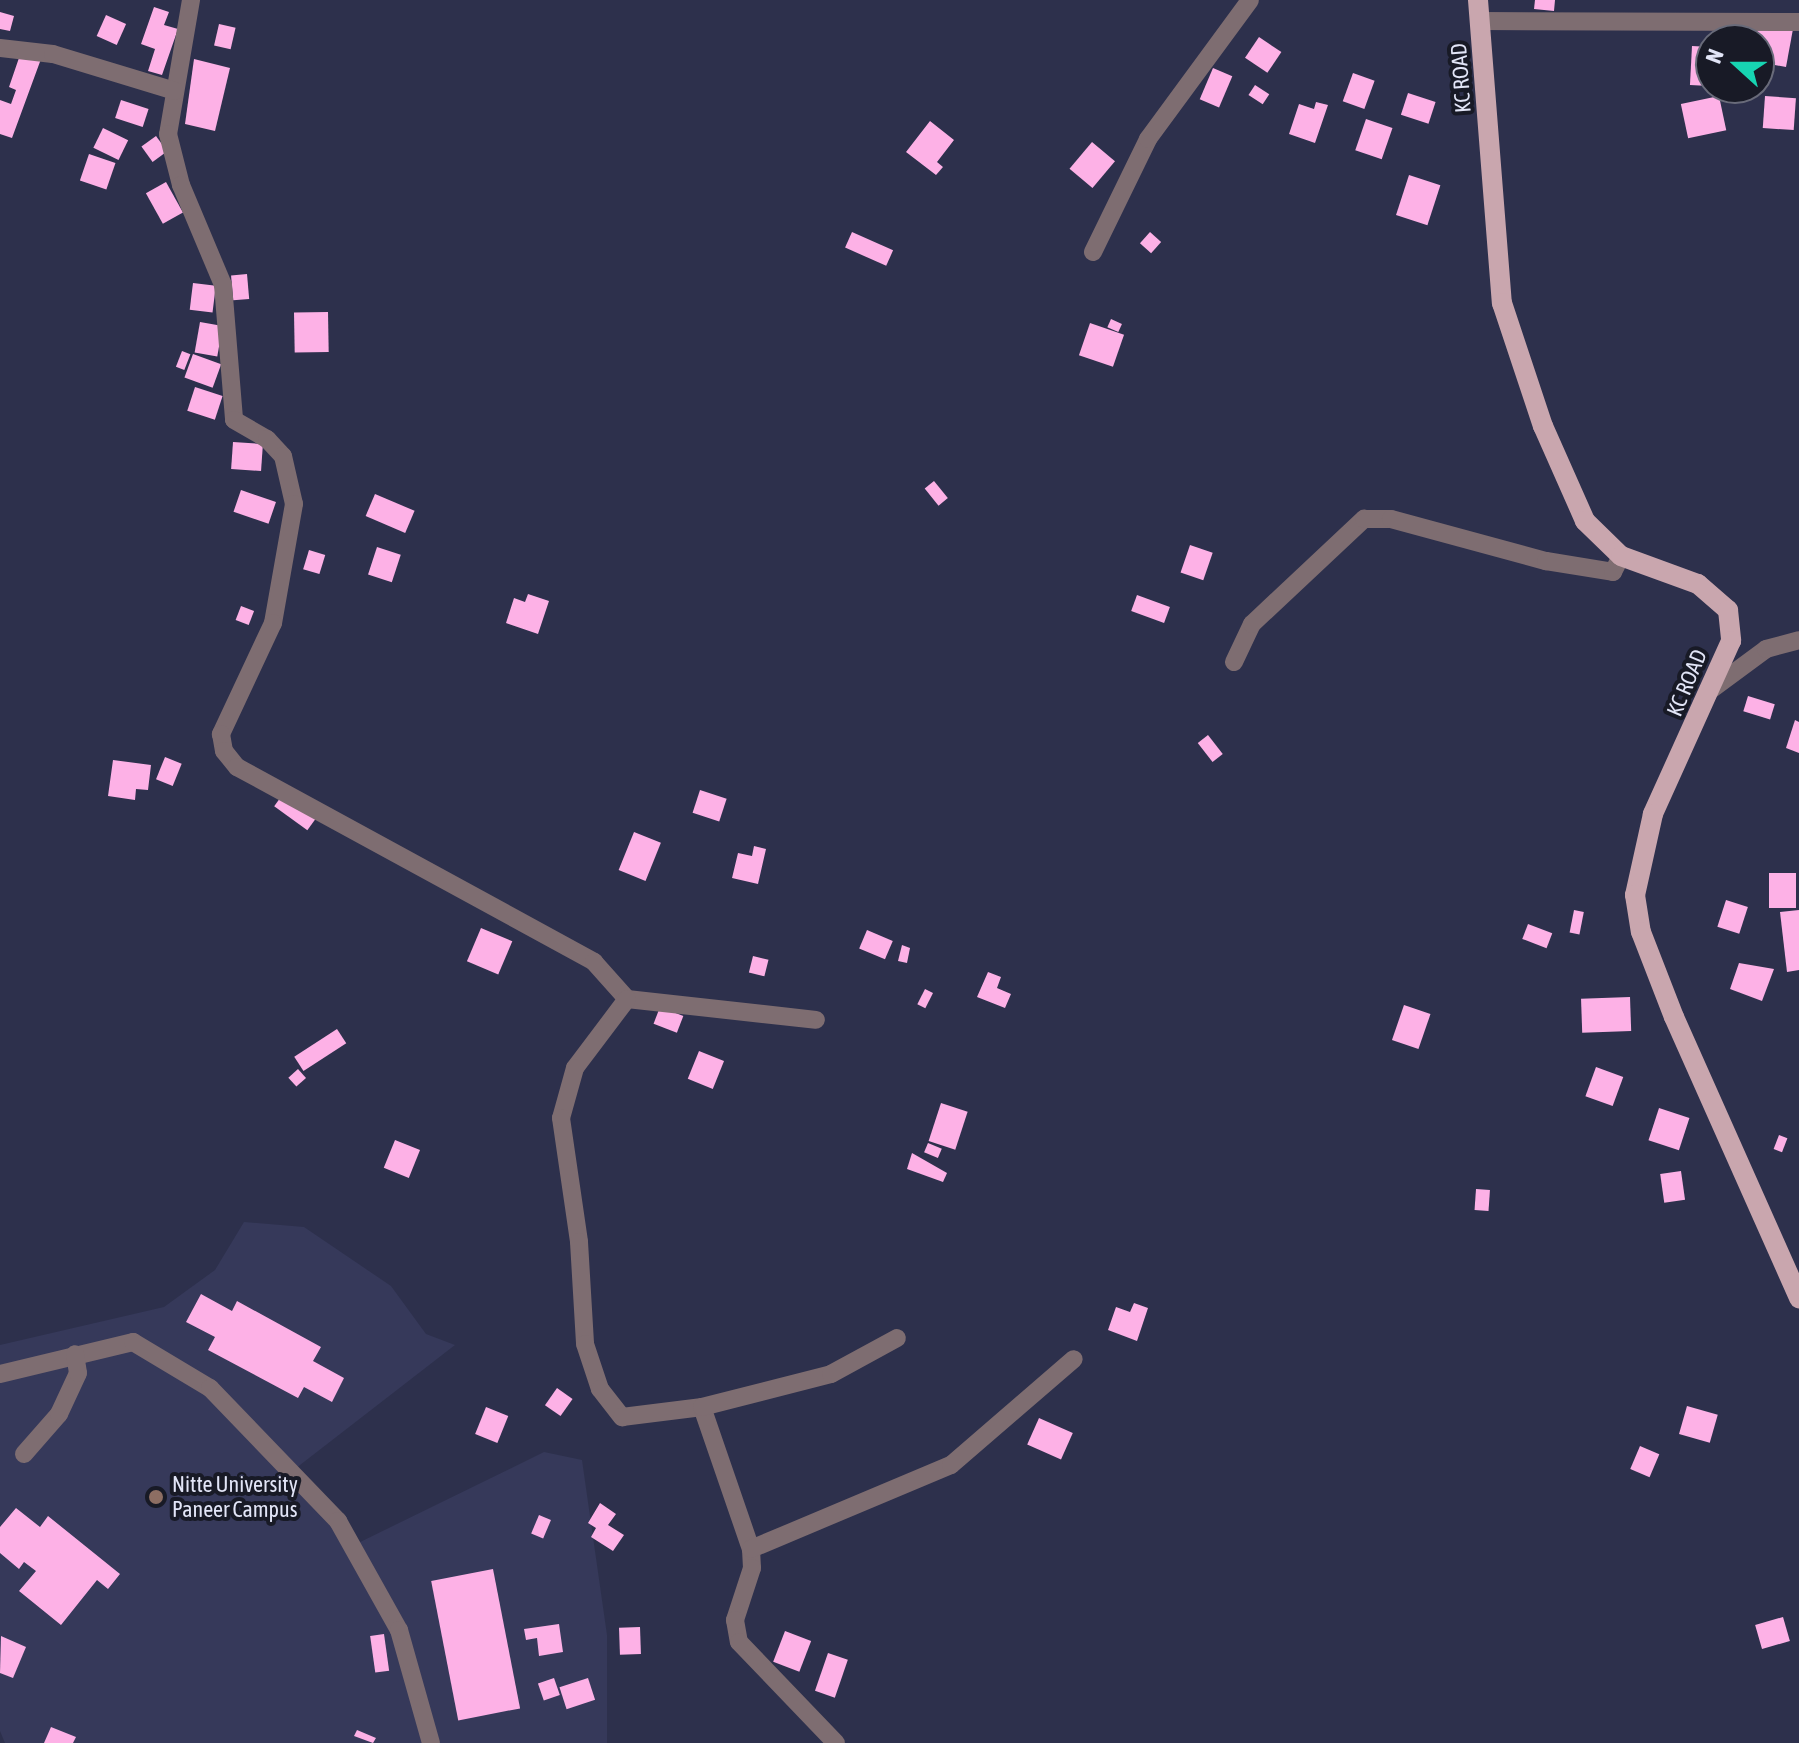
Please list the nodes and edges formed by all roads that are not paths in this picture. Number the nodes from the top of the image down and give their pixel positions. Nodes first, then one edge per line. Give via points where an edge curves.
1 (191, 0) edge
2 (1250, 0) edge
3 (1478, 0) edge
4 (1481, 21) junction
5 (1799, 22) edge
6 (0, 48) edge
7 (175, 91) junction
8 (1093, 252) dead end
9 (1621, 556) junction
10 (1799, 640) edge
11 (1234, 662) dead end
12 (1712, 689) junction
13 (627, 999) junction
14 (816, 1020) dead end
15 (1799, 1298) edge
16 (897, 1338) dead end
17 (75, 1354) junction
18 (1074, 1359) dead end
19 (0, 1374) edge
20 (702, 1407) junction
21 (24, 1454) dead end
22 (751, 1549) junction
23 (431, 1743) edge
24 (836, 1743) edge

1 - 7 street
2 - 8 street via 1148,139
3 - 4 main road, KC ROAD
4 - 5 street
4 - 9 main road, KC ROAD via 1502,303 1543,426 1585,521
6 - 7 street via 53,54
7 - 13 street via 168,134 181,185 223,285 234,420 267,439 283,456 294,504 273,623 221,734 224,751 237,767 594,962
9 - 11 street via 1613,572 1546,561 1391,519 1364,519 1252,624
9 - 12 main road, KC ROAD via 1698,584 1728,610 1731,641
10 - 12 street via 1766,649
12 - 15 main road, KC ROAD via 1653,814 1635,895 1641,932 1674,1017
13 - 14 street
13 - 20 street via 575,1068 561,1118 579,1242 585,1344 600,1389 622,1417
16 - 20 street via 831,1374
17 - 19 street
17 - 21 street via 78,1373 59,1414
17 - 23 street via 133,1342 210,1388 338,1521 399,1630
18 - 22 street via 951,1465
20 - 22 street
22 - 24 street via 752,1568 735,1620 739,1642

